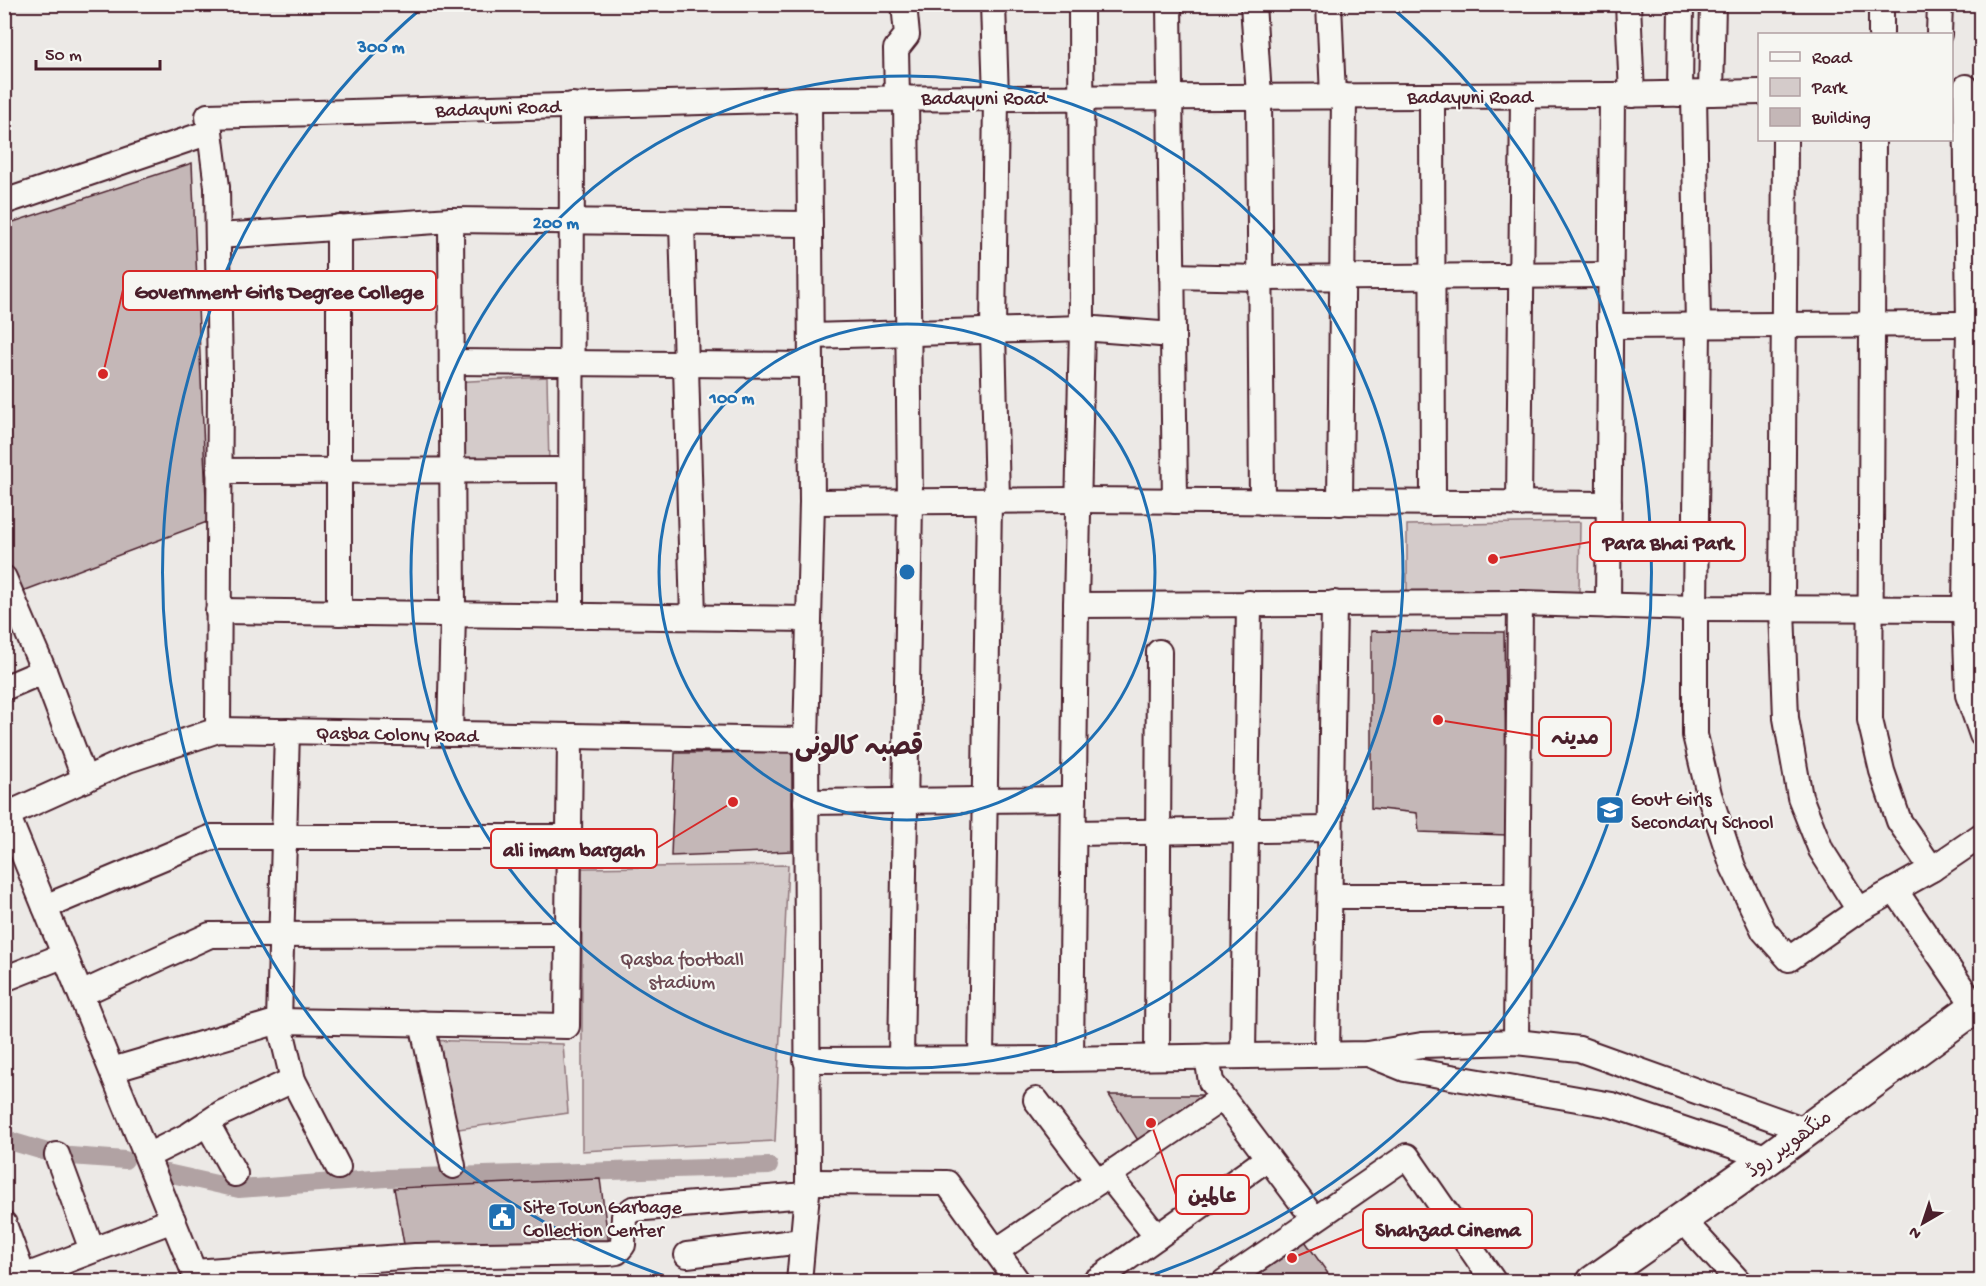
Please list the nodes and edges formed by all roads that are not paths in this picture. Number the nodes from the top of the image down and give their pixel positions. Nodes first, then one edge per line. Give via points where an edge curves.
1 (904, 4) edge
2 (993, 4) edge
3 (1081, 4) edge
4 (1169, 4) edge
5 (1253, 4) edge
6 (1329, 4) edge
7 (1628, 4) edge
8 (1681, 4) edge
9 (1713, 4) edge
10 (1881, 4) edge
11 (1940, 4) edge
12 (1881, 33) edge
13 (1939, 33) edge
14 (1966, 87) edge
15 (1758, 92) edge
16 (1695, 94) junction
17 (1622, 95) junction
18 (1082, 96) junction
19 (1170, 96) junction
20 (1259, 96) junction
21 (1338, 96) junction
22 (1432, 96) junction
23 (1523, 96) junction
24 (996, 97) junction
25 (901, 98) junction
26 (809, 99) junction
27 (572, 105) junction
28 (209, 124) junction
29 (1785, 141) edge
30 (1874, 141) edge
31 (4, 202) edge
32 (451, 220) junction
33 (572, 221) junction
34 (682, 223) junction
35 (810, 224) junction
36 (339, 227) junction
37 (218, 236) junction
38 (1521, 275) junction
39 (1611, 275) junction
40 (1172, 276) junction
41 (1342, 276) junction
42 (1431, 276) junction
43 (1260, 278) junction
44 (1969, 324) junction
45 (1872, 325) junction
46 (1610, 326) junction
47 (1698, 326) junction
48 (1784, 326) junction
49 (1082, 328) junction
50 (993, 331) junction
51 (907, 333) junction
52 (1173, 335) junction
53 (811, 336) junction
54 (452, 362) junction
55 (572, 363) junction
56 (686, 366) junction
57 (811, 366) junction
58 (452, 469) junction
59 (571, 470) junction
60 (219, 471) junction
61 (339, 472) junction
62 (993, 500) junction
63 (1078, 500) junction
64 (910, 501) junction
65 (1174, 501) junction
66 (812, 502) junction
67 (1262, 502) junction
68 (1340, 503) junction
69 (1433, 504) junction
70 (1519, 504) junction
71 (1609, 504) junction
72 (4, 578) edge
73 (1249, 603) junction
74 (1334, 603) junction
75 (1520, 603) junction
76 (1076, 605) junction
77 (1608, 606) junction
78 (1695, 608) junction
79 (1782, 609) junction
80 (1871, 609) junction
81 (1965, 609) junction
82 (218, 611) junction
83 (339, 613) junction
84 (453, 614) junction
85 (571, 616) junction
86 (693, 617) junction
87 (809, 619) junction
88 (1159, 652) dead end
89 (44, 671) junction
90 (4, 688) edge
91 (1975, 695) edge
92 (218, 730) junction
93 (287, 731) junction
94 (450, 734) junction
95 (1982, 735) edge
96 (570, 737) junction
97 (806, 740) junction
98 (86, 780) junction
99 (985, 799) junction
100 (1074, 799) junction
101 (905, 800) junction
102 (806, 802) junction
103 (6, 813) edge
104 (1330, 829) junction
105 (1246, 830) junction
106 (1158, 831) junction
107 (1074, 832) junction
108 (1982, 834) edge
109 (284, 837) junction
110 (569, 837) junction
111 (1932, 869) junction
112 (1895, 890) junction
113 (1330, 896) junction
114 (1517, 896) junction
115 (45, 907) junction
116 (1859, 910) junction
117 (568, 934) junction
118 (281, 935) junction
119 (65, 956) junction
120 (4, 979) edge
121 (81, 993) junction
122 (1978, 1005) edge
123 (279, 1021) junction
124 (422, 1023) junction
125 (1516, 1042) junction
126 (1327, 1054) junction
127 (1368, 1054) junction
128 (1243, 1055) junction
129 (1207, 1056) junction
130 (1157, 1057) junction
131 (1071, 1058) junction
132 (902, 1059) junction
133 (981, 1059) junction
134 (806, 1060) junction
135 (112, 1070) junction
136 (293, 1080) junction
137 (1222, 1098) junction
138 (1036, 1100) dead end
139 (207, 1123) junction
140 (1805, 1130) junction
141 (57, 1155) dead end
142 (147, 1156) junction
143 (1268, 1158) junction
144 (1769, 1158) junction
145 (453, 1166) dead end
146 (338, 1167) dead end
147 (235, 1174) dead end
148 (1103, 1178) junction
149 (807, 1188) junction
150 (1681, 1218) junction
151 (1314, 1219) junction
152 (173, 1220) junction
153 (4, 1224) edge
154 (1157, 1237) junction
155 (802, 1241) junction
156 (92, 1250) junction
157 (996, 1251) junction
158 (687, 1255) dead end
159 (196, 1277) edge
160 (16, 1279) edge
161 (799, 1281) edge
162 (1018, 1281) edge
163 (1094, 1281) edge
164 (1224, 1281) edge
165 (1494, 1281) edge
166 (1593, 1281) edge
167 (1739, 1281) edge

1 - 25 street via 907,35 896,49
2 - 24 street
3 - 18 street
4 - 19 street
5 - 20 street
6 - 21 street
7 - 17 street
8 - 16 street
9 - 16 street
10 - 12 street
11 - 13 street
14 - 44 street
15 - 16 street, Badayuni Road
16 - 17 street, Badayuni Road
16 - 47 street
17 - 23 street, Badayuni Road
17 - 39 street
18 - 19 street, Badayuni Road
18 - 24 street, Badayuni Road
18 - 49 street
19 - 20 street, Badayuni Road
19 - 40 street
20 - 21 street, Badayuni Road
20 - 43 street
21 - 22 street, Badayuni Road
21 - 41 street
22 - 23 street, Badayuni Road
22 - 42 street
23 - 38 street
24 - 25 street, Badayuni Road
24 - 50 street
25 - 26 street, Badayuni Road
25 - 51 street
26 - 27 street, Badayuni Road
26 - 35 street
27 - 28 street, Badayuni Road
27 - 33 street
28 - 31 street, Badayuni Road
28 - 37 street
29 - 48 street
30 - 45 street
32 - 33 street
32 - 36 street
32 - 54 street
33 - 34 street
33 - 55 street
34 - 35 street
34 - 56 street
35 - 53 street
36 - 37 street
36 - 61 street
37 - 60 street
38 - 39 street
38 - 42 street
38 - 70 street
39 - 46 street
40 - 43 street
40 - 52 street
41 - 42 street
41 - 43 street
41 - 68 street
42 - 69 street
43 - 67 street
44 - 45 street
44 - 81 street
45 - 48 street
45 - 80 street
46 - 47 street
46 - 71 street
47 - 48 street
47 - 78 street
48 - 79 street
49 - 50 street
49 - 52 street
49 - 63 street
50 - 51 street
50 - 62 street
51 - 53 street
51 - 64 street
52 - 65 street
53 - 57 street
54 - 55 street
54 - 58 street
55 - 56 street
55 - 59 street
56 - 57 street
56 - 86 street
57 - 66 street
58 - 59 street
58 - 61 street
58 - 84 street
59 - 85 street
60 - 61 street
60 - 82 street
61 - 83 street
62 - 63 street
62 - 64 street
62 - 99 street
63 - 65 street
63 - 76 street
64 - 66 street
64 - 101 street
65 - 67 street
66 - 87 street
67 - 68 street
68 - 69 street
69 - 70 street
70 - 71 street
71 - 77 street
72 - 89 street
73 - 74 street
73 - 76 street
73 - 105 street
74 - 75 street
74 - 104 street
75 - 77 street
75 - 114 street
76 - 100 street
77 - 78 street
78 - 79 street
78 - 116 street via 1695,735 1732,867 1764,931 1789,959
79 - 80 street
79 - 116 street via 1786,718 1800,797 1821,850
80 - 81 street
80 - 111 street via 1870,720 1899,821
81 - 91 street
82 - 83 street
82 - 92 street
83 - 84 street
84 - 85 street
84 - 94 street
85 - 86 street
86 - 87 street
87 - 97 street
88 - 106 street
89 - 90 street
89 - 98 street
91 - 95 street
92 - 93 street, Qasba Colony Road
92 - 98 street, Qasba Colony Road via 128,760
93 - 94 street, Qasba Colony Road
93 - 109 street
94 - 96 street, Qasba Colony Road
96 - 97 street, Qasba Colony Road
96 - 110 street
97 - 102 street
98 - 103 street, Qasba Colony Road
99 - 100 street
99 - 101 street
99 - 133 street
100 - 107 street
101 - 102 street
101 - 132 street
102 - 134 street
103 - 115 street
104 - 105 street
104 - 113 street
105 - 106 street
105 - 128 street
106 - 107 street
106 - 130 street
107 - 131 street
108 - 111 street
109 - 110 street
109 - 115 street via 212,837
109 - 118 street
110 - 117 street
111 - 112 street
112 - 116 street
112 - 122 street
113 - 114 street
113 - 126 street
114 - 125 street
115 - 119 street
117 - 118 street
117 - 124 street via 567,1026
118 - 121 street via 210,935
118 - 123 street
119 - 120 street
119 - 121 street
121 - 135 street
122 - 140 main road, منگھوپیر روڈ
123 - 124 street
123 - 135 street
123 - 136 street
124 - 145 street
125 - 127 street via 1422,1045
125 - 140 street via 1579,1049
126 - 127 street
126 - 128 street
127 - 144 street via 1405,1069 1612,1105
128 - 129 street
129 - 130 street
129 - 137 street via 1211,1082
130 - 131 street
131 - 133 street
132 - 133 street
132 - 134 street
134 - 149 street
135 - 142 street
136 - 139 street
136 - 146 street
137 - 143 street
137 - 148 street
138 - 148 street
139 - 142 street
139 - 147 street
140 - 144 main road, منگھوپیر روڈ
141 - 156 street
142 - 152 street
143 - 151 street
143 - 154 street
144 - 150 main road, منگھوپیر روڈ
148 - 154 street
148 - 157 street
149 - 155 street
149 - 157 street via 947,1183
149 - 159 street via 633,1209 624,1216 623,1245 617,1252 414,1256
150 - 166 main road, منگھوپیر روڈ
150 - 167 street
151 - 164 street
151 - 165 street via 1407,1156
152 - 156 street
152 - 159 street
153 - 160 street
154 - 163 street
155 - 158 street
155 - 161 street
156 - 160 street
157 - 162 street

